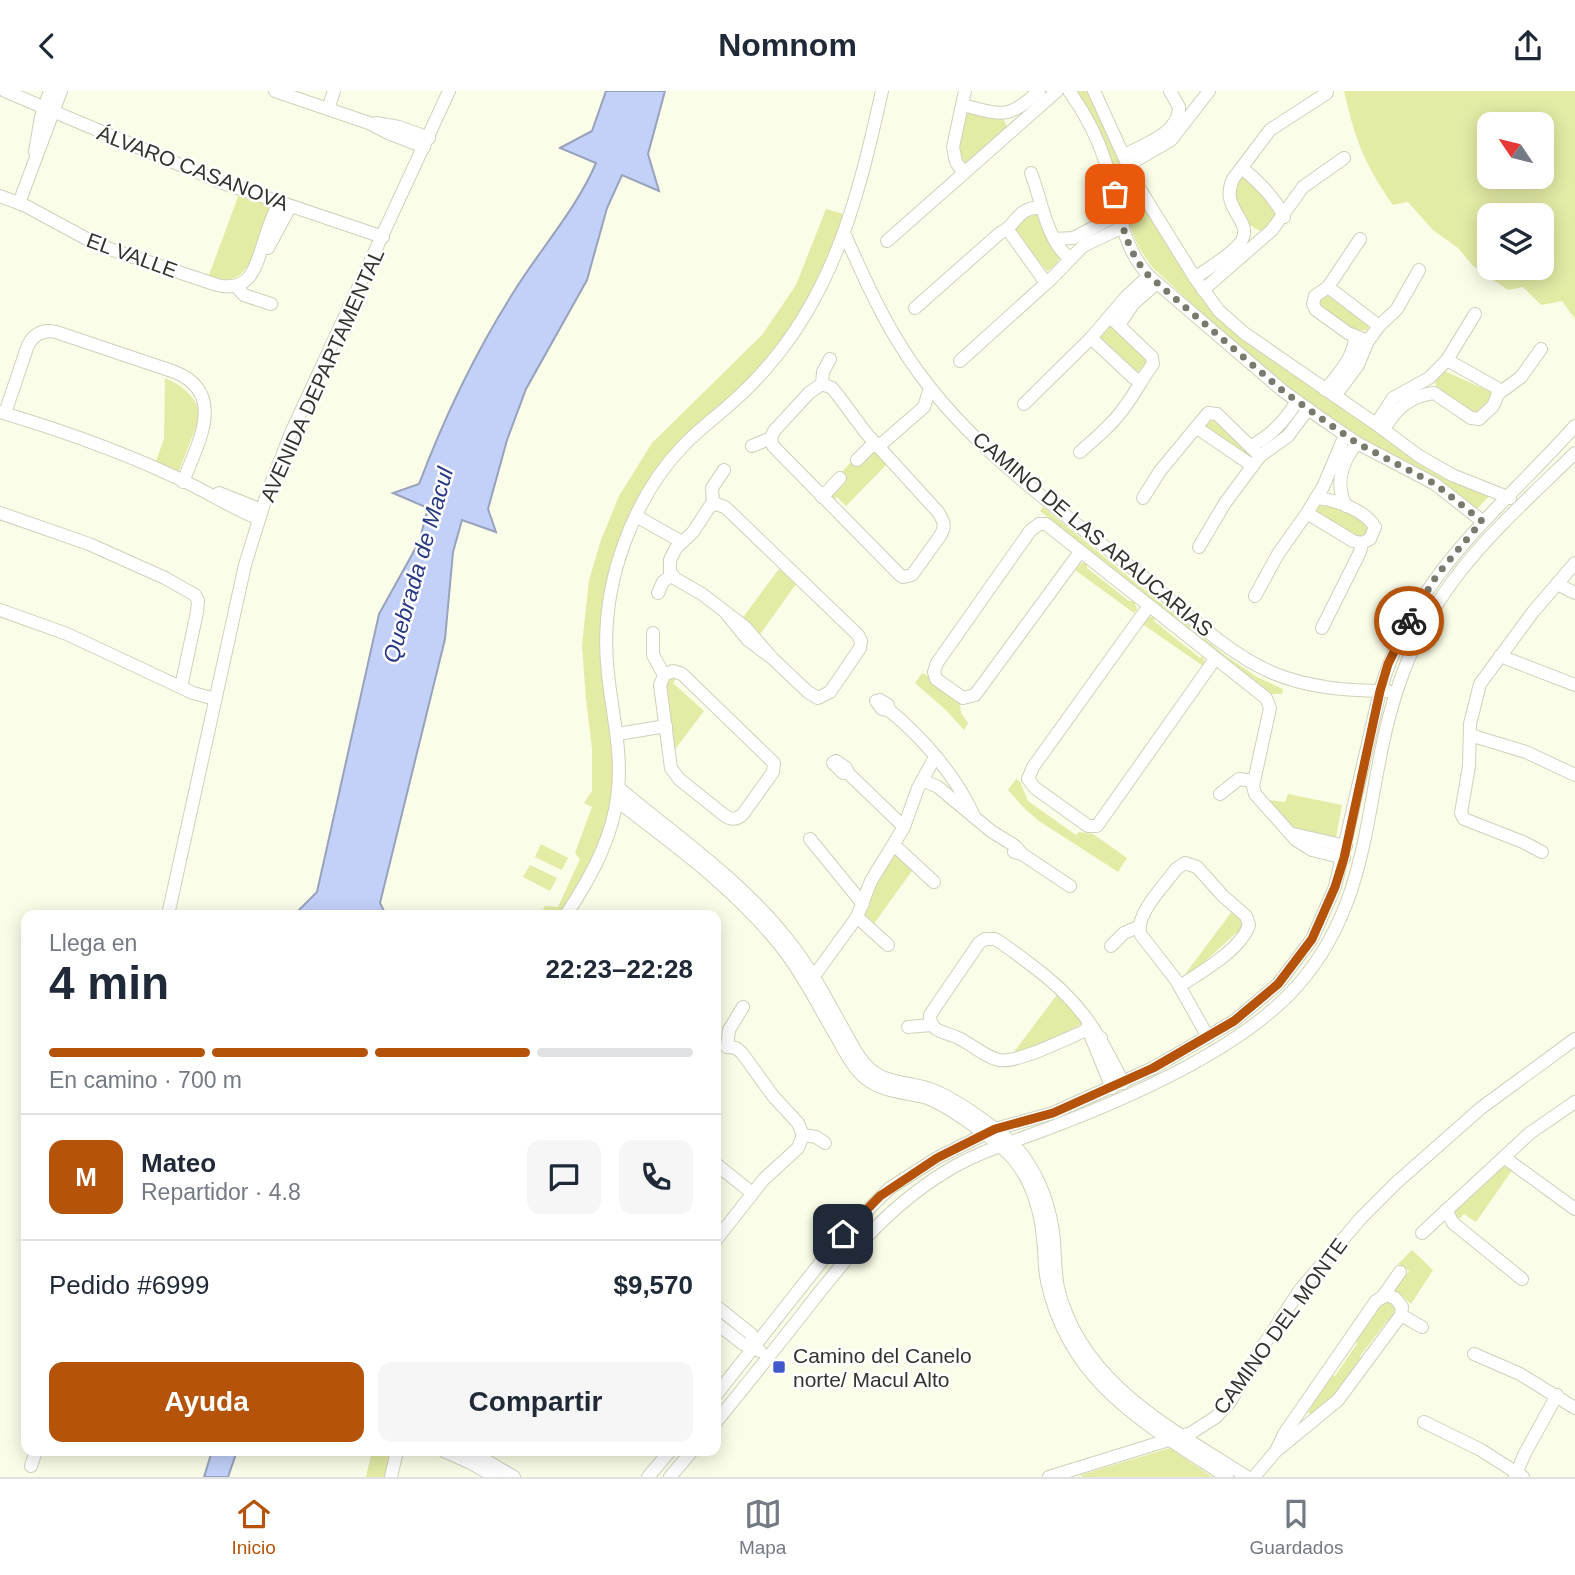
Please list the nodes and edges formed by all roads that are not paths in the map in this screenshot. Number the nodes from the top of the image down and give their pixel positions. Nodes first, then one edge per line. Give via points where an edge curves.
1 (5, 91) edge
2 (50, 91) edge
3 (61, 91) edge
4 (275, 91) edge
5 (334, 91) edge
6 (449, 91) edge
7 (881, 91) edge
8 (965, 91) edge
9 (1039, 91) edge
10 (1057, 91) edge
11 (1069, 91) edge
12 (1094, 91) edge
13 (1170, 91) edge
14 (1209, 91) edge
15 (1327, 93) edge
16 (961, 105) junction
17 (1179, 107) junction
18 (328, 109) junction
19 (1197, 109) junction
20 (49, 111) junction
21 (1006, 113) junction
22 (1010, 133) junction
23 (427, 142) junction
24 (1344, 158) dead end
25 (1126, 160) junction
26 (1241, 168) junction
27 (964, 173) junction
28 (1031, 173) dead end
29 (0, 197) edge
30 (19, 203) junction
31 (284, 205) junction
32 (1041, 208) junction
33 (1284, 217) junction
34 (1121, 221) junction
35 (1245, 228) junction
36 (1007, 230) junction
37 (844, 233) junction
38 (383, 237) junction
39 (1264, 238) junction
40 (1055, 239) junction
41 (1360, 239) dead end
42 (887, 241) dead end
43 (1070, 258) junction
44 (1419, 269) dead end
45 (1195, 278) junction
46 (1153, 279) junction
47 (1046, 283) junction
48 (236, 286) junction
49 (1328, 287) junction
50 (1203, 290) junction
51 (271, 304) dead end
52 (915, 308) dead end
53 (1475, 314) dead end
54 (1114, 321) junction
55 (1379, 326) junction
56 (1091, 338) junction
57 (1362, 339) junction
58 (1541, 349) dead end
59 (830, 359) dead end
60 (1447, 360) junction
61 (960, 361) dead end
62 (1429, 378) junction
63 (1141, 380) junction
64 (822, 384) junction
65 (930, 388) junction
66 (1330, 393) junction
67 (1434, 393) junction
68 (1498, 394) junction
69 (1024, 404) dead end
70 (945, 405) junction
71 (1303, 405) junction
72 (924, 407) junction
73 (2, 412) edge
74 (1575, 426) edge
75 (1380, 427) junction
76 (1197, 428) junction
77 (1345, 435) junction
78 (771, 438) junction
79 (1357, 443) junction
80 (876, 445) junction
81 (752, 446) dead end
82 (1080, 452) dead end
83 (1575, 453) edge
84 (1255, 456) junction
85 (857, 460) dead end
86 (1539, 463) junction
87 (724, 470) dead end
88 (1549, 477) junction
89 (840, 478) dead end
90 (183, 482) junction
91 (822, 497) junction
92 (1505, 497) junction
93 (1143, 498) dead end
94 (1316, 498) junction
95 (713, 504) junction
96 (1346, 506) junction
97 (1515, 510) junction
98 (0, 513) edge
99 (1307, 513) junction
100 (260, 515) junction
101 (636, 516) junction
102 (1482, 521) junction
103 (682, 542) junction
104 (1362, 543) junction
105 (1199, 547) dead end
106 (1080, 551) junction
107 (1448, 561) junction
108 (1575, 563) edge
109 (1458, 572) junction
110 (671, 575) junction
111 (1557, 584) junction
112 (658, 593) dead end
113 (1575, 593) edge
114 (1255, 596) dead end
115 (1149, 607) junction
116 (0, 610) edge
117 (1322, 628) dead end
118 (653, 633) dead end
119 (1500, 656) junction
120 (1215, 659) junction
121 (664, 675) junction
122 (1575, 685) edge
123 (181, 687) junction
124 (1380, 691) junction
125 (1397, 691) junction
126 (215, 699) junction
127 (890, 710) dead end
128 (666, 726) junction
129 (618, 734) junction
130 (1470, 736) junction
131 (935, 757) junction
132 (848, 773) dead end
133 (1575, 775) edge
134 (921, 782) junction
135 (1254, 782) junction
136 (1220, 794) dead end
137 (618, 795) junction
138 (974, 816) junction
139 (904, 827) junction
140 (810, 839) dead end
141 (894, 845) junction
142 (1345, 852) junction
143 (1542, 852) dead end
144 (934, 882) dead end
145 (1070, 886) dead end
146 (863, 904) junction
147 (169, 910) edge
148 (569, 910) edge
149 (857, 917) junction
150 (1138, 927) junction
151 (888, 945) dead end
152 (1111, 946) dead end
153 (831, 951) junction
154 (803, 959) junction
155 (814, 976) junction
156 (1180, 986) junction
157 (743, 1007) dead end
158 (1083, 1013) junction
159 (931, 1025) junction
160 (908, 1027) dead end
161 (1087, 1030) junction
162 (1208, 1037) junction
163 (1101, 1038) junction
164 (1575, 1039) edge
165 (721, 1050) edge
166 (1117, 1086) junction
167 (1575, 1101) edge
168 (990, 1132) junction
169 (803, 1135) junction
170 (825, 1143) dead end
171 (1005, 1143) junction
172 (1505, 1159) junction
173 (721, 1168) edge
174 (752, 1193) junction
175 (1575, 1209) edge
176 (1446, 1210) junction
177 (721, 1233) edge
178 (1422, 1233) dead end
179 (1399, 1272) dead end
180 (1522, 1279) dead end
181 (1384, 1296) junction
182 (721, 1310) edge
183 (1401, 1315) junction
184 (721, 1327) edge
185 (1422, 1327) dead end
186 (755, 1347) junction
187 (1474, 1354) dead end
188 (769, 1357) junction
189 (721, 1389) edge
190 (1557, 1395) junction
191 (1575, 1408) edge
192 (721, 1416) edge
193 (1424, 1422) dead end
194 (1176, 1437) junction
195 (1276, 1451) junction
196 (34, 1456) edge
197 (396, 1456) edge
198 (455, 1456) edge
199 (478, 1456) edge
200 (666, 1456) edge
201 (688, 1456) edge
202 (31, 1467) dead end
203 (1519, 1476) edge
204 (391, 1477) edge
205 (495, 1477) edge
206 (514, 1477) edge
207 (648, 1477) edge
208 (670, 1477) edge
209 (1049, 1477) edge
210 (1227, 1477) edge
211 (1247, 1477) edge
212 (1254, 1477) edge

1 - 20 street, ÁLVARO CASANOVA
2 - 20 street
3 - 20 street
4 - 18 street
5 - 18 street
6 - 23 street, AVENIDA DEPARTAMENTAL
7 - 37 street via 867,160
8 - 16 street
9 - 21 street via 1020,108
10 - 22 street
11 - 34 street via 1101,149
12 - 25 street
13 - 17 street
14 - 19 street
15 - 26 street via 1270,130
16 - 21 street
16 - 27 street via 953,153
17 - 19 street
17 - 25 street via 1177,120 1167,131
18 - 23 street via 399,127
19 - 25 street via 1171,140
20 - 30 street
20 - 31 street, ÁLVARO CASANOVA
21 - 22 street
22 - 27 street
23 - 38 street, AVENIDA DEPARTAMENTAL
24 - 33 street via 1303,187
25 - 45 street
26 - 33 street
26 - 35 street via 1229,193
27 - 42 street
28 - 32 street
29 - 30 street, EL VALLE
30 - 48 street, EL VALLE via 98,245 221,286
31 - 38 street, ÁLVARO CASANOVA
31 - 48 street via 249,277
32 - 36 street via 1017,215
32 - 40 street
33 - 39 street
34 - 40 street
34 - 43 street
34 - 46 street via 1131,251
35 - 39 street
35 - 45 street via 1238,246
36 - 47 street
36 - 52 street
37 - 65 street, CAMINO DE LAS ARAUCARIAS via 885,320
37 - 101 street via 822,286 788,340 752,383 673,457
38 - 100 street, AVENIDA DEPARTAMENTAL via 291,433
39 - 50 street
40 - 43 street
41 - 49 street
43 - 47 street
44 - 55 street via 1396,309
45 - 50 street
46 - 54 street via 1126,297
46 - 71 street
47 - 61 street
48 - 51 street, EL VALLE via 244,295
49 - 55 street
49 - 57 street via 1315,296 1314,307
50 - 66 street via 1233,325
53 - 60 street
54 - 56 street
54 - 63 street via 1152,357 1153,364
55 - 57 street
56 - 63 street
56 - 69 street
57 - 66 street via 1358,365
58 - 68 street via 1521,377
59 - 64 street
60 - 62 street
60 - 68 street via 1491,383
62 - 67 street
62 - 75 street via 1393,398
63 - 82 street via 1114,421
64 - 78 street
64 - 80 street via 832,389
65 - 70 street, CAMINO DE LAS ARAUCARIAS
65 - 72 street
66 - 75 street
67 - 68 street via 1479,419
67 - 75 street via 1406,402
70 - 72 street
70 - 124 street, CAMINO DE LAS ARAUCARIAS via 1001,461 1238,653 1298,682
71 - 77 street
71 - 84 street
72 - 80 street
73 - 90 street via 96,444
73 - 90 street via 28,345 40,332 56,332 175,372 197,387 205,403 205,422
74 - 86 street
75 - 92 street via 1436,466
76 - 84 street
76 - 84 street via 1212,412
76 - 93 street
77 - 79 street
77 - 94 street
78 - 81 street
78 - 91 street via 780,455
79 - 96 street via 1340,477 1339,490
79 - 102 street via 1428,480
80 - 85 street
80 - 91 street via 944,521 944,530 912,575 900,575
83 - 88 street
84 - 105 street
86 - 88 street via 1548,467
86 - 92 street
87 - 95 street via 713,485
88 - 97 street
89 - 91 street
90 - 100 street via 223,503
92 - 97 street via 1513,500
92 - 102 street
94 - 96 street
94 - 99 street
95 - 103 street
95 - 110 street via 724,507 855,633 861,641 858,652 830,692 821,698 812,695 748,640 726,613
96 - 104 street via 1374,525 1373,535
97 - 109 street
98 - 123 street via 89,544 195,595 197,612
99 - 104 street
99 - 114 street
100 - 126 street, AVENIDA DEPARTAMENTAL
101 - 103 street
101 - 129 street via 616,571 607,622 607,668
102 - 107 street
103 - 110 street via 670,560
104 - 117 street
106 - 106 street via 975,695 963,698 936,679 937,663 1034,527 1046,524
106 - 115 street
107 - 109 street via 1450,570
107 - 124 street via 1405,628
108 - 111 street
109 - 125 street via 1423,629
110 - 112 street
111 - 113 street
111 - 119 street
115 - 120 street
115 - 120 street via 1033,767 1028,779 1035,788 1088,826 1097,826
116 - 123 street via 67,633
118 - 121 street via 653,655
119 - 122 street
119 - 130 street via 1480,684
120 - 135 street via 1269,702
121 - 128 street via 660,685
121 - 128 street via 673,670 682,674 773,760 773,772 740,816 731,819 723,815 676,776 670,764
123 - 126 street
124 - 125 street, CAMINO DE LAS ARAUCARIAS
124 - 142 street
125 - 171 street via 1354,887 1332,936 1301,981 1248,1030 1193,1062 1132,1094
126 - 147 street, AVENIDA DEPARTAMENTAL
127 - 131 street
128 - 129 street
129 - 137 street
130 - 133 street via 1526,752
130 - 143 street via 1464,819
131 - 134 street
131 - 138 street
132 - 139 street
134 - 138 street via 935,785
134 - 139 street
135 - 136 street via 1238,779
135 - 142 street via 1255,795 1302,844
137 - 148 street via 597,865
137 - 154 street via 750,897
137 - 168 street via 764,925 865,1078 889,1091 931,1100
138 - 145 street via 1007,848
139 - 141 street
140 - 146 street
141 - 144 street
141 - 146 street via 871,881
142 - 162 street via 1324,915 1295,964 1257,1003
146 - 149 street
149 - 151 street
149 - 153 street
150 - 152 street
150 - 156 street
150 - 156 street via 1168,880 1185,863 1197,867 1246,915 1249,927 1237,943
153 - 154 street
153 - 155 street
154 - 155 street
155 - 168 street via 871,1070 886,1079 939,1093
156 - 162 street
157 - 165 street
158 - 159 street via 1054,982 998,940 988,938 979,943 932,1008
158 - 161 street
158 - 163 street
159 - 160 street
159 - 161 street via 1001,1061
161 - 163 street
161 - 166 street
162 - 166 street
163 - 166 street
164 - 194 street, CAMINO DEL MONTE via 1495,1096 1380,1198 1314,1272 1224,1409 1209,1423
165 - 169 street via 736,1048 742,1053
166 - 168 street via 1053,1113
167 - 172 street via 1545,1121
168 - 171 street
168 - 186 street via 930,1162 880,1196 843,1234
169 - 170 street
169 - 174 street via 798,1148
171 - 188 street via 946,1171 880,1221
171 - 194 street via 1035,1201 1050,1294 1076,1353 1116,1401
172 - 175 street
172 - 176 street
173 - 174 street
174 - 177 street
176 - 178 street
176 - 180 street via 1453,1223
179 - 181 street
181 - 183 street via 1399,1301
181 - 195 street via 1374,1303
182 - 186 street via 751,1334
183 - 185 street
183 - 195 street via 1338,1400
184 - 186 street via 743,1344
186 - 188 street
186 - 189 street
187 - 190 street
188 - 192 street
190 - 191 street
190 - 203 street via 1524,1455
193 - 203 street via 1481,1450
194 - 209 street, CAMINO DEL MONTE
194 - 210 street
194 - 211 street
195 - 212 street
196 - 202 street
197 - 204 street
198 - 205 street
199 - 206 street
200 - 207 street
201 - 208 street

